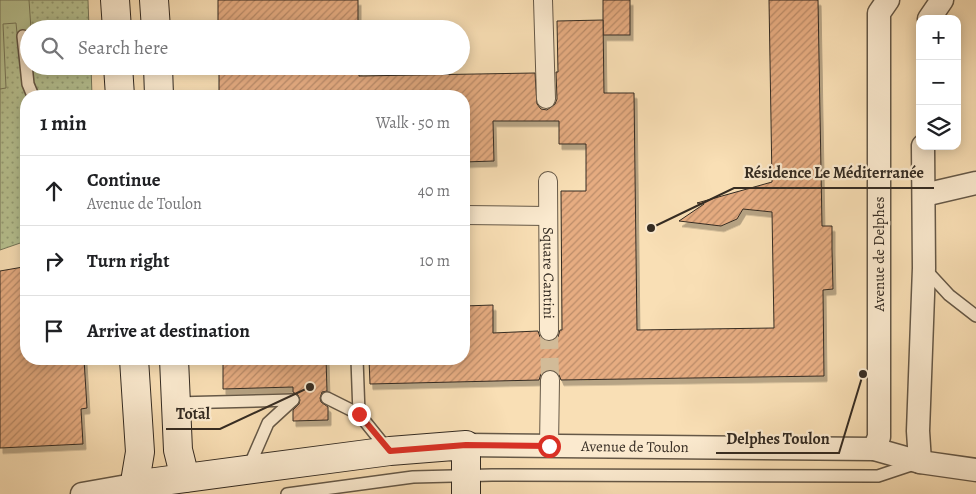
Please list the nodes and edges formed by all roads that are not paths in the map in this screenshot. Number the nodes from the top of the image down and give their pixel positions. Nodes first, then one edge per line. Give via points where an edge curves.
1 (115, 0) edge
2 (154, 0) edge
3 (543, 0) edge
4 (888, 0) edge
5 (942, 0) edge
6 (932, 15) edge
7 (116, 20) edge
8 (155, 20) edge
9 (27, 75) edge
10 (119, 75) edge
11 (158, 75) edge
12 (30, 90) edge
13 (120, 90) edge
14 (159, 90) edge
15 (546, 98) dead end
16 (923, 150) edge
17 (548, 181) dead end
18 (976, 183) edge
19 (924, 195) junction
20 (470, 215) edge
21 (547, 216) junction
22 (924, 268) junction
23 (976, 316) edge
24 (549, 331) tunnel mouth
25 (134, 365) edge
26 (174, 365) edge
27 (357, 365) edge
28 (550, 380) tunnel mouth
29 (327, 398) dead end
30 (176, 403) junction
31 (137, 404) junction
32 (359, 414) junction
33 (466, 445) junction
34 (549, 446) junction
35 (874, 449) junction
36 (390, 451) junction
37 (920, 462) junction
38 (247, 470) junction
39 (976, 470) edge
40 (186, 478) junction
41 (466, 485) edge
42 (133, 490) edge
43 (82, 494) edge
44 (287, 494) edge

1 - 7 main road
2 - 8 main road
3 - 15 street
4 - 35 street, Avenue de Delphes via 879,13 879,436
5 - 6 street
9 - 12 lane
10 - 13 main road
11 - 14 main road
16 - 19 street
17 - 21 street, Square Cantini
18 - 19 street
19 - 22 street
20 - 21 street, Square Cantini
21 - 24 street, Square Cantini
22 - 23 lane via 949,295
22 - 37 street via 918,432
25 - 31 main road
26 - 30 main road
27 - 32 lane
28 - 34 street
29 - 32 lane
30 - 31 main road
30 - 38 lane via 293,400 268,423
30 - 40 main road via 178,450
31 - 42 main road via 140,452
32 - 36 lane
33 - 34 street, Avenue de Toulon
33 - 36 main road, Avenue de Toulon
33 - 41 main road
34 - 35 street, Avenue de Toulon
35 - 37 street, Avenue de Toulon
36 - 38 main road, Avenue de Toulon
37 - 39 street, Avenue de Toulon
37 - 41 lane, Avenue de Toulon via 878,476
38 - 40 main road, Avenue de Toulon
40 - 42 main road, Avenue de Toulon
41 - 44 lane, Avenue de Toulon via 413,477
42 - 43 street, Avenue de Toulon

